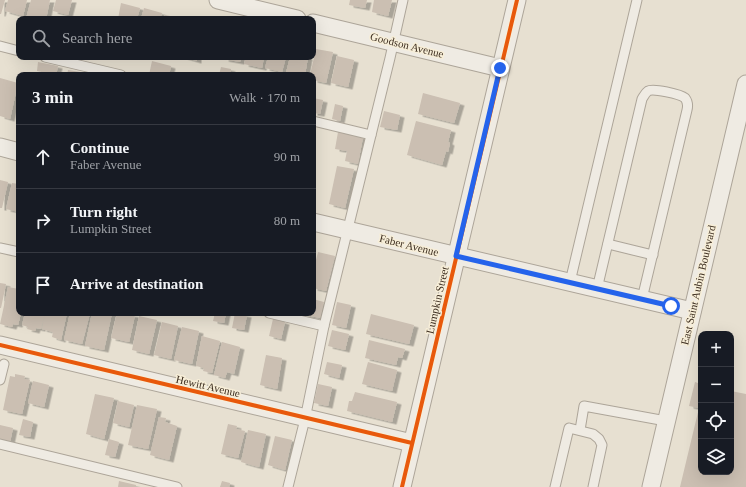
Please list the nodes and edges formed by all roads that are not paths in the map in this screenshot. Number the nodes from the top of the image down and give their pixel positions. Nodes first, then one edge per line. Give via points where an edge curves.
1 (218, 0) edge
2 (403, 0) edge
3 (516, 0) edge
4 (637, 0) edge
5 (285, 16) edge
6 (316, 24) edge
7 (394, 42) junction
8 (0, 46) edge
9 (16, 50) edge
10 (58, 60) edge
11 (500, 68) junction
12 (108, 72) edge
13 (746, 84) edge
14 (316, 122) edge
15 (371, 135) junction
16 (0, 147) edge
17 (16, 151) edge
18 (316, 223) edge
19 (348, 230) junction
20 (608, 244) junction
21 (0, 248) edge
22 (16, 251) edge
23 (653, 255) junction
24 (456, 256) junction
25 (570, 282) junction
26 (597, 289) junction
27 (642, 299) junction
28 (692, 311) junction
29 (282, 316) edge
30 (324, 326) junction
31 (0, 346) edge
32 (4, 364) dead end
33 (0, 380) edge
34 (305, 419) junction
35 (666, 421) junction
36 (580, 430) junction
37 (412, 443) junction
38 (0, 444) edge
39 (177, 487) edge
40 (288, 487) edge
41 (402, 487) edge
42 (555, 487) edge
43 (593, 487) edge
44 (651, 487) edge

1 - 5 street
2 - 7 lane
3 - 11 street, Lumpkin Street
4 - 25 lane
6 - 7 street, Goodson Avenue
7 - 11 street, Goodson Avenue
7 - 15 lane
8 - 9 lane
10 - 12 lane
11 - 24 street, Lumpkin Street
13 - 28 street, East Saint Aubin Boulevard
14 - 15 lane
15 - 19 lane
16 - 17 street
18 - 19 street, Faber Avenue
19 - 24 street, Faber Avenue
19 - 30 lane
20 - 23 lane
20 - 23 lane via 642,99 649,90 655,90 685,98 688,104
20 - 26 lane
21 - 22 lane
23 - 27 lane
24 - 25 street, Faber Avenue
24 - 37 street, Lumpkin Street
25 - 26 street, Faber Avenue
26 - 27 street, Faber Avenue
27 - 28 street, Faber Avenue
28 - 35 street, East Saint Aubin Boulevard
29 - 30 lane
30 - 34 lane
31 - 34 street, Hewitt Avenue
32 - 33 lane
34 - 37 street, Hewitt Avenue
34 - 40 lane
35 - 36 lane via 584,406
35 - 44 street, East Saint Aubin Boulevard
36 - 42 lane via 569,428
36 - 43 lane via 599,438 602,445
37 - 41 street, Lumpkin Street
38 - 39 lane

